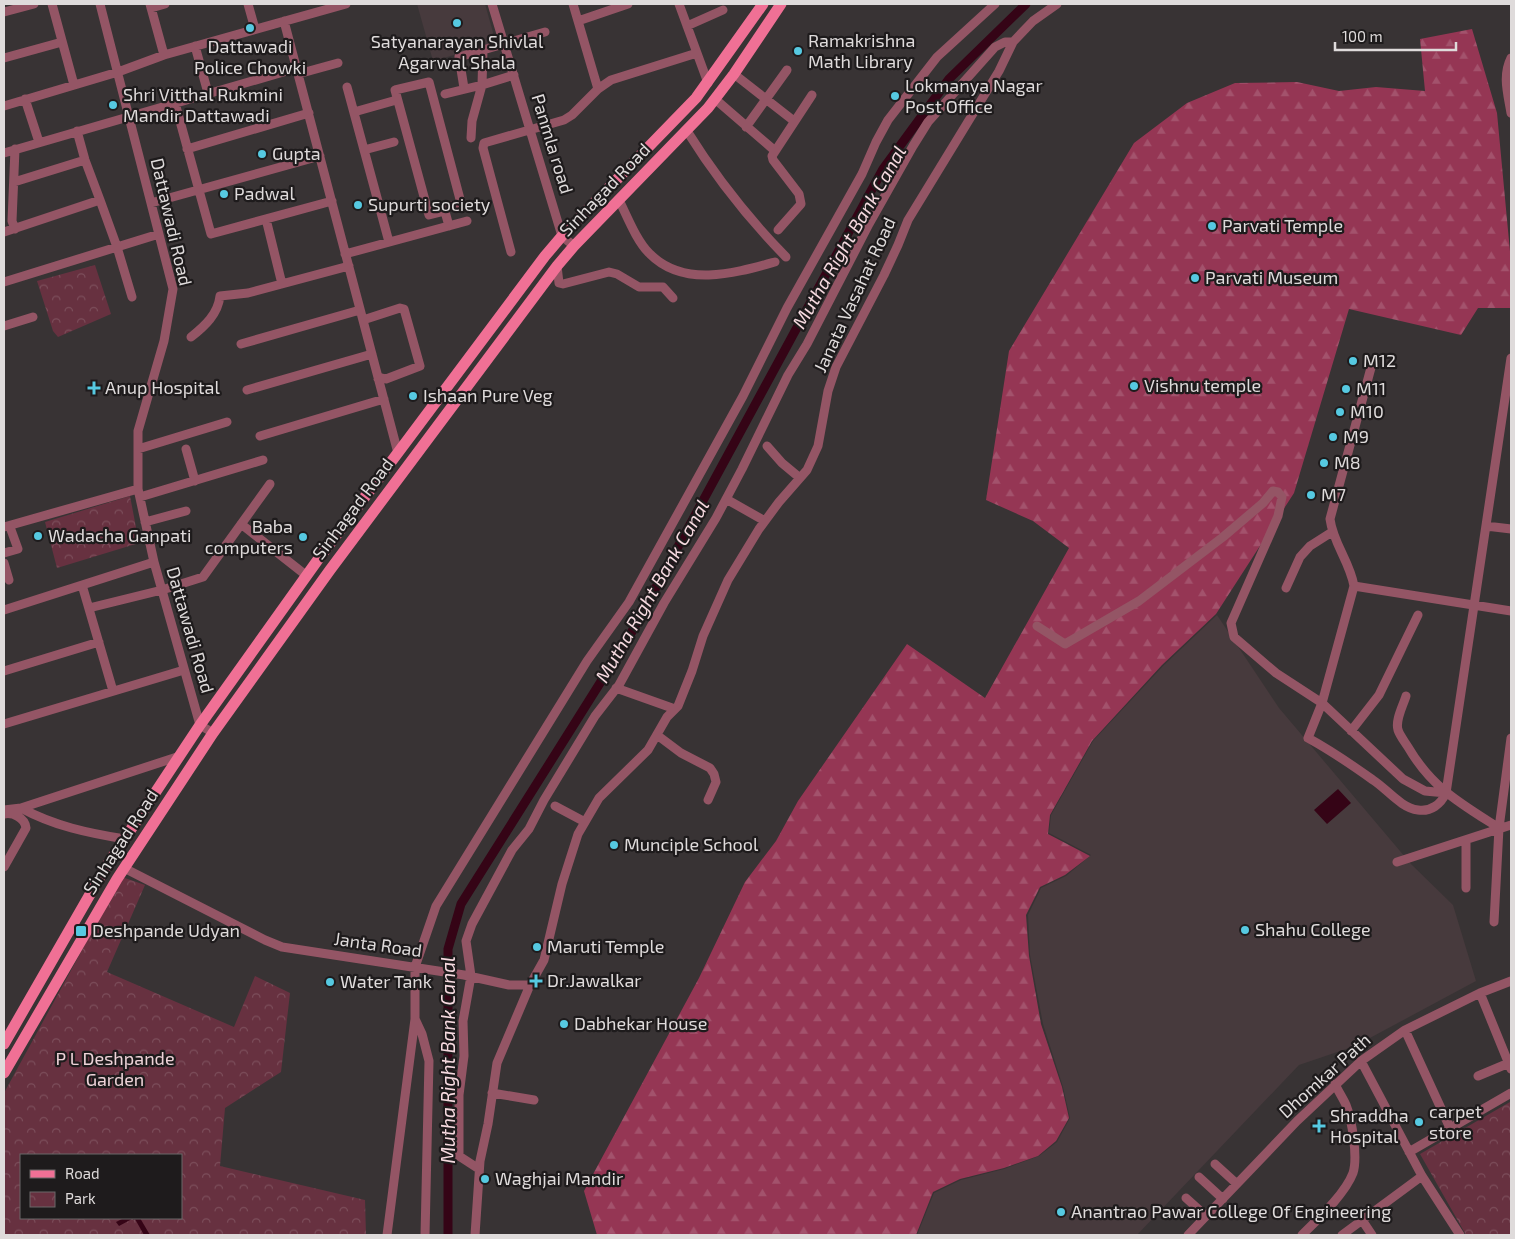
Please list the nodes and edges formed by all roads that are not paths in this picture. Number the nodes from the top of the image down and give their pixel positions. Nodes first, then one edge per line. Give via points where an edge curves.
1 (34, 4) edge
2 (52, 4) edge
3 (100, 4) edge
4 (165, 4) edge
5 (248, 4) edge
6 (346, 4) edge
7 (492, 4) edge
8 (573, 4) edge
9 (628, 4) edge
10 (679, 4) edge
11 (763, 4) edge
12 (781, 4) edge
13 (994, 4) edge
14 (1056, 4) edge
15 (151, 6) edge
16 (314, 8) edge
17 (4, 9) edge
18 (723, 10) dead end
19 (284, 21) junction
20 (578, 21) junction
21 (687, 26) junction
22 (255, 29) junction
23 (545, 32) dead end
24 (62, 42) junction
25 (1013, 42) junction
26 (504, 44) junction
27 (195, 46) junction
28 (483, 50) junction
29 (697, 53) junction
30 (164, 55) junction
31 (4, 58) edge
32 (1511, 58) edge
33 (338, 63) dead end
34 (787, 70) dead end
35 (298, 71) junction
36 (118, 72) junction
37 (514, 74) junction
38 (734, 74) junction
39 (1508, 82) edge
40 (708, 83) junction
41 (74, 85) junction
42 (482, 85) junction
43 (347, 87) dead end
44 (464, 88) junction
45 (598, 89) junction
46 (208, 93) junction
47 (445, 94) dead end
48 (812, 95) dead end
49 (767, 98) junction
50 (25, 99) junction
51 (715, 99) junction
52 (393, 100) dead end
53 (175, 103) junction
54 (4, 106) edge
55 (354, 112) junction
56 (309, 113) junction
57 (1511, 113) edge
58 (129, 116) junction
59 (794, 121) junction
60 (746, 127) junction
61 (531, 130) junction
62 (77, 131) junction
63 (686, 131) junction
64 (471, 138) dead end
65 (39, 142) junction
66 (394, 142) dead end
67 (15, 149) junction
68 (187, 149) junction
69 (364, 150) junction
70 (774, 150) junction
71 (4, 153) edge
72 (320, 156) junction
73 (85, 160) junction
74 (14, 182) junction
75 (199, 191) junction
76 (100, 200) junction
77 (619, 200) junction
78 (332, 201) junction
79 (151, 203) junction
80 (445, 211) junction
81 (266, 219) junction
82 (467, 221) dead end
83 (449, 226) junction
84 (15, 229) junction
85 (778, 230) dead end
86 (4, 232) edge
87 (159, 234) junction
88 (562, 236) junction
89 (389, 242) junction
90 (574, 246) junction
91 (117, 247) junction
92 (511, 252) dead end
93 (346, 254) junction
94 (786, 256) dead end
95 (775, 262) dead end
96 (349, 266) junction
97 (558, 266) junction
98 (4, 282) edge
99 (282, 284) junction
100 (132, 297) dead end
101 (673, 298) dead end
102 (360, 310) junction
103 (33, 318) dead end
104 (363, 320) junction
105 (4, 326) edge
106 (192, 337) dead end
107 (241, 344) dead end
108 (372, 354) junction
109 (1511, 358) edge
110 (1372, 364) dead end
111 (378, 378) junction
112 (247, 390) dead end
113 (1509, 391) edge
114 (384, 399) junction
115 (227, 422) dead end
116 (260, 436) dead end
117 (767, 446) dead end
118 (138, 449) junction
119 (186, 449) dead end
120 (398, 453) junction
121 (263, 460) dead end
122 (800, 478) junction
123 (195, 480) junction
124 (270, 484) dead end
125 (139, 493) junction
126 (726, 500) junction
127 (186, 511) dead end
128 (766, 521) junction
129 (145, 522) junction
130 (241, 524) junction
131 (1486, 526) junction
132 (7, 527) edge
133 (1511, 529) edge
134 (1332, 532) junction
135 (4, 553) edge
136 (154, 562) junction
137 (4, 563) edge
138 (307, 576) junction
139 (9, 580) dead end
140 (82, 585) junction
141 (1354, 586) junction
142 (1286, 588) dead end
143 (162, 590) junction
144 (1474, 606) junction
145 (88, 608) junction
146 (4, 610) edge
147 (1511, 611) edge
148 (1418, 615) dead end
149 (1037, 626) dead end
150 (99, 642) junction
151 (184, 670) junction
152 (4, 671) edge
153 (616, 688) junction
154 (114, 691) junction
155 (1406, 696) dead end
156 (1322, 703) junction
157 (674, 709) junction
158 (4, 724) edge
159 (200, 725) junction
160 (1351, 731) junction
161 (213, 733) junction
162 (657, 735) junction
163 (1511, 738) edge
164 (180, 756) junction
165 (1446, 794) junction
166 (708, 800) dead end
167 (555, 806) dead end
168 (21, 808) junction
169 (4, 810) edge
170 (4, 814) edge
171 (585, 822) junction
172 (1511, 825) edge
173 (1498, 828) junction
174 (125, 839) junction
175 (1466, 841) junction
176 (1397, 862) dead end
177 (4, 867) edge
178 (124, 868) junction
179 (1466, 888) dead end
180 (1494, 922) dead end
181 (418, 967) junction
182 (467, 975) junction
183 (1511, 981) edge
184 (530, 985) junction
185 (1480, 993) junction
186 (415, 1019) junction
187 (1405, 1030) junction
188 (4, 1044) edge
189 (1361, 1061) junction
190 (1510, 1066) edge
191 (4, 1073) edge
192 (1478, 1076) dead end
193 (1335, 1084) junction
194 (1511, 1092) edge
195 (492, 1093) junction
196 (534, 1100) dead end
197 (1450, 1128) junction
198 (1408, 1152) junction
199 (1215, 1164) dead end
200 (479, 1170) junction
201 (1422, 1176) junction
202 (1199, 1177) dead end
203 (1237, 1184) junction
204 (1186, 1198) dead end
205 (1223, 1199) junction
206 (1206, 1216) junction
207 (1362, 1220) junction
208 (387, 1235) edge
209 (425, 1235) edge
210 (474, 1235) edge
211 (1188, 1235) edge
212 (1302, 1235) edge
213 (1342, 1235) edge
214 (1372, 1235) edge
215 (1460, 1235) edge

1 - 17 street
2 - 24 street
3 - 36 street, Dattawadi Road
4 - 15 street
5 - 22 street
6 - 16 street
7 - 26 street, Panmla road
8 - 20 street
9 - 20 street
10 - 21 street
11 - 40 main road, Sinhagad Road
12 - 38 main road, Sinhagad Road
13 - 181 street via 937,57 888,120 862,174 787,308 744,396 629,602 582,669 436,906
14 - 25 street, Janata Vasahat Road via 1033,20
15 - 30 street
16 - 19 street
18 - 21 street
19 - 22 street
19 - 35 street
20 - 45 street
21 - 29 street
22 - 27 street
23 - 26 street
24 - 31 street
24 - 41 street
25 - 122 street, Janata Vasahat Road via 999,72 908,220 836,367 818,446
25 - 126 street via 994,47 928,122 788,375
26 - 28 street
26 - 37 street, Panmla road
27 - 30 street
27 - 46 street
28 - 42 street
28 - 44 street via 459,57
29 - 40 street
29 - 45 street via 611,80
30 - 36 street
32 - 39 street via 1507,66
33 - 35 street
34 - 49 street
35 - 46 street
35 - 56 street
36 - 41 street
36 - 58 street, Dattawadi Road
37 - 42 street
37 - 61 street, Panmla road
38 - 49 street
38 - 51 main road, Sinhagad Road
39 - 57 street
40 - 88 main road, Sinhagad Road
41 - 50 street
42 - 44 street
42 - 64 street
43 - 55 street
44 - 47 street
45 - 61 street via 564,120
46 - 53 street
48 - 59 street
49 - 59 street
49 - 60 street
50 - 54 street
50 - 65 street
51 - 60 street
51 - 63 main road, Sinhagad Road
52 - 55 street
53 - 58 street
53 - 68 street
55 - 69 street
56 - 68 street
56 - 72 street
58 - 62 street
58 - 79 street, Dattawadi Road
59 - 70 street
60 - 70 street
61 - 88 street, Panmla road
61 - 92 street via 483,145
62 - 65 street
62 - 73 street
63 - 77 main road, Sinhagad Road
63 - 94 street via 758,228
65 - 67 street
66 - 69 street
67 - 71 street
67 - 74 street
68 - 75 street
69 - 89 street
70 - 85 street via 773,160 799,194 801,204
72 - 75 street
72 - 78 street
73 - 74 street
73 - 76 street
74 - 84 street via 12,221
75 - 79 street
75 - 81 street via 211,234
76 - 84 street
76 - 91 street
77 - 90 main road, Sinhagad Road
77 - 95 street via 643,246 662,264 702,275 717,275
78 - 81 street
78 - 93 street
79 - 87 street, Dattawadi Road
80 - 80 street via 429,215 394,90 429,82 461,203 444,208
80 - 83 street
81 - 99 street
82 - 83 street
83 - 89 street
84 - 86 street
87 - 91 street
87 - 118 street, Dattawadi Road via 173,289 164,341 138,431
88 - 90 street
88 - 120 main road, Sinhagad Road
89 - 93 street
90 - 97 main road, Sinhagad Road
91 - 98 street
91 - 100 street
93 - 96 street
96 - 99 street
96 - 102 street
97 - 101 street via 559,283 610,272 639,287 662,287
97 - 161 main road, Sinhagad Road via 341,555
99 - 106 street via 220,296 216,311
102 - 104 street
102 - 107 street
103 - 105 street
104 - 108 street
104 - 111 street via 404,309 420,366 386,379
108 - 111 street
108 - 112 street
109 - 113 street
110 - 134 street via 1330,519
111 - 114 street
113 - 131 street
114 - 116 street
114 - 120 street
115 - 118 street
117 - 122 street
118 - 125 street, Dattawadi Road
119 - 123 street
120 - 138 main road, Sinhagad Road
121 - 123 street
122 - 128 street, Janata Vasahat Road
123 - 125 street
124 - 130 street
125 - 129 street, Dattawadi Road
125 - 132 street
126 - 128 street
126 - 153 street
127 - 129 street
128 - 157 street, Janata Vasahat Road via 728,580 702,636 678,706
129 - 136 street, Dattawadi Road
130 - 138 street
130 - 143 street via 203,577
131 - 133 street
131 - 144 street
132 - 135 street via 18,550
134 - 141 street
134 - 142 street via 1310,546 1300,557
136 - 140 street
136 - 143 street, Dattawadi Road
137 - 139 street
138 - 159 main road, Sinhagad Road
140 - 145 street
140 - 146 street
141 - 144 street
141 - 156 street
143 - 145 street
143 - 151 street, Dattawadi Road
144 - 147 street
144 - 165 street
145 - 150 street
148 - 160 street via 1379,695
149 - 156 street via 1065,644 1139,600 1223,537 1273,491 1278,492 1282,497 1278,516 1231,623 1231,630 1234,637 1276,673
150 - 152 street
150 - 154 street
151 - 154 street
151 - 159 street, Dattawadi Road
153 - 157 street
153 - 182 street via 595,716 482,904 466,941
154 - 158 street
155 - 165 street via 1398,730 1426,775
156 - 160 street
156 - 165 street via 1308,738 1381,785 1396,799 1419,810 1437,807
157 - 162 street, Janata Vasahat Road
159 - 161 street
159 - 164 main road, Sinhagad Road
160 - 165 street via 1404,779 1425,791
161 - 178 main road, Sinhagad Road
162 - 166 street via 710,768 716,782
162 - 171 street, Janata Vasahat Road via 648,750 599,798
163 - 173 street
164 - 168 street
164 - 174 main road, Sinhagad Road
165 - 173 street
167 - 171 street
168 - 169 street
168 - 174 street via 56,824
170 - 177 street via 14,814 25,822 26,828
171 - 184 street, Janata Vasahat Road via 569,860 544,960
172 - 173 street
173 - 175 street
173 - 180 street
174 - 188 main road, Sinhagad Road
175 - 176 street
175 - 179 street
178 - 181 street, Janta Road via 282,947
178 - 191 main road, Sinhagad Road
181 - 182 street, Janta Road
181 - 186 street
182 - 184 street via 509,985
182 - 200 street via 459,1095 459,1156
183 - 185 street, Dhomkar Path
184 - 195 street, Janata Vasahat Road via 497,1063
185 - 187 street, Dhomkar Path
185 - 190 street
186 - 208 street
186 - 209 street via 429,1061
187 - 189 street, Dhomkar Path
187 - 197 street
189 - 193 street, Dhomkar Path
189 - 198 street
190 - 192 street
193 - 203 street, Dhomkar Path
193 - 212 street via 1346,1105 1352,1130 1356,1152 1352,1173 1324,1214
194 - 197 street
195 - 196 street
195 - 200 street, Janata Vasahat Road
197 - 198 street
198 - 201 street
199 - 203 street
200 - 210 street, Janata Vasahat Road
201 - 207 street
201 - 215 street
202 - 205 street
203 - 205 street, Dhomkar Path
204 - 206 street
205 - 206 street, Dhomkar Path
206 - 211 street, Dhomkar Path
207 - 213 street
207 - 214 street

